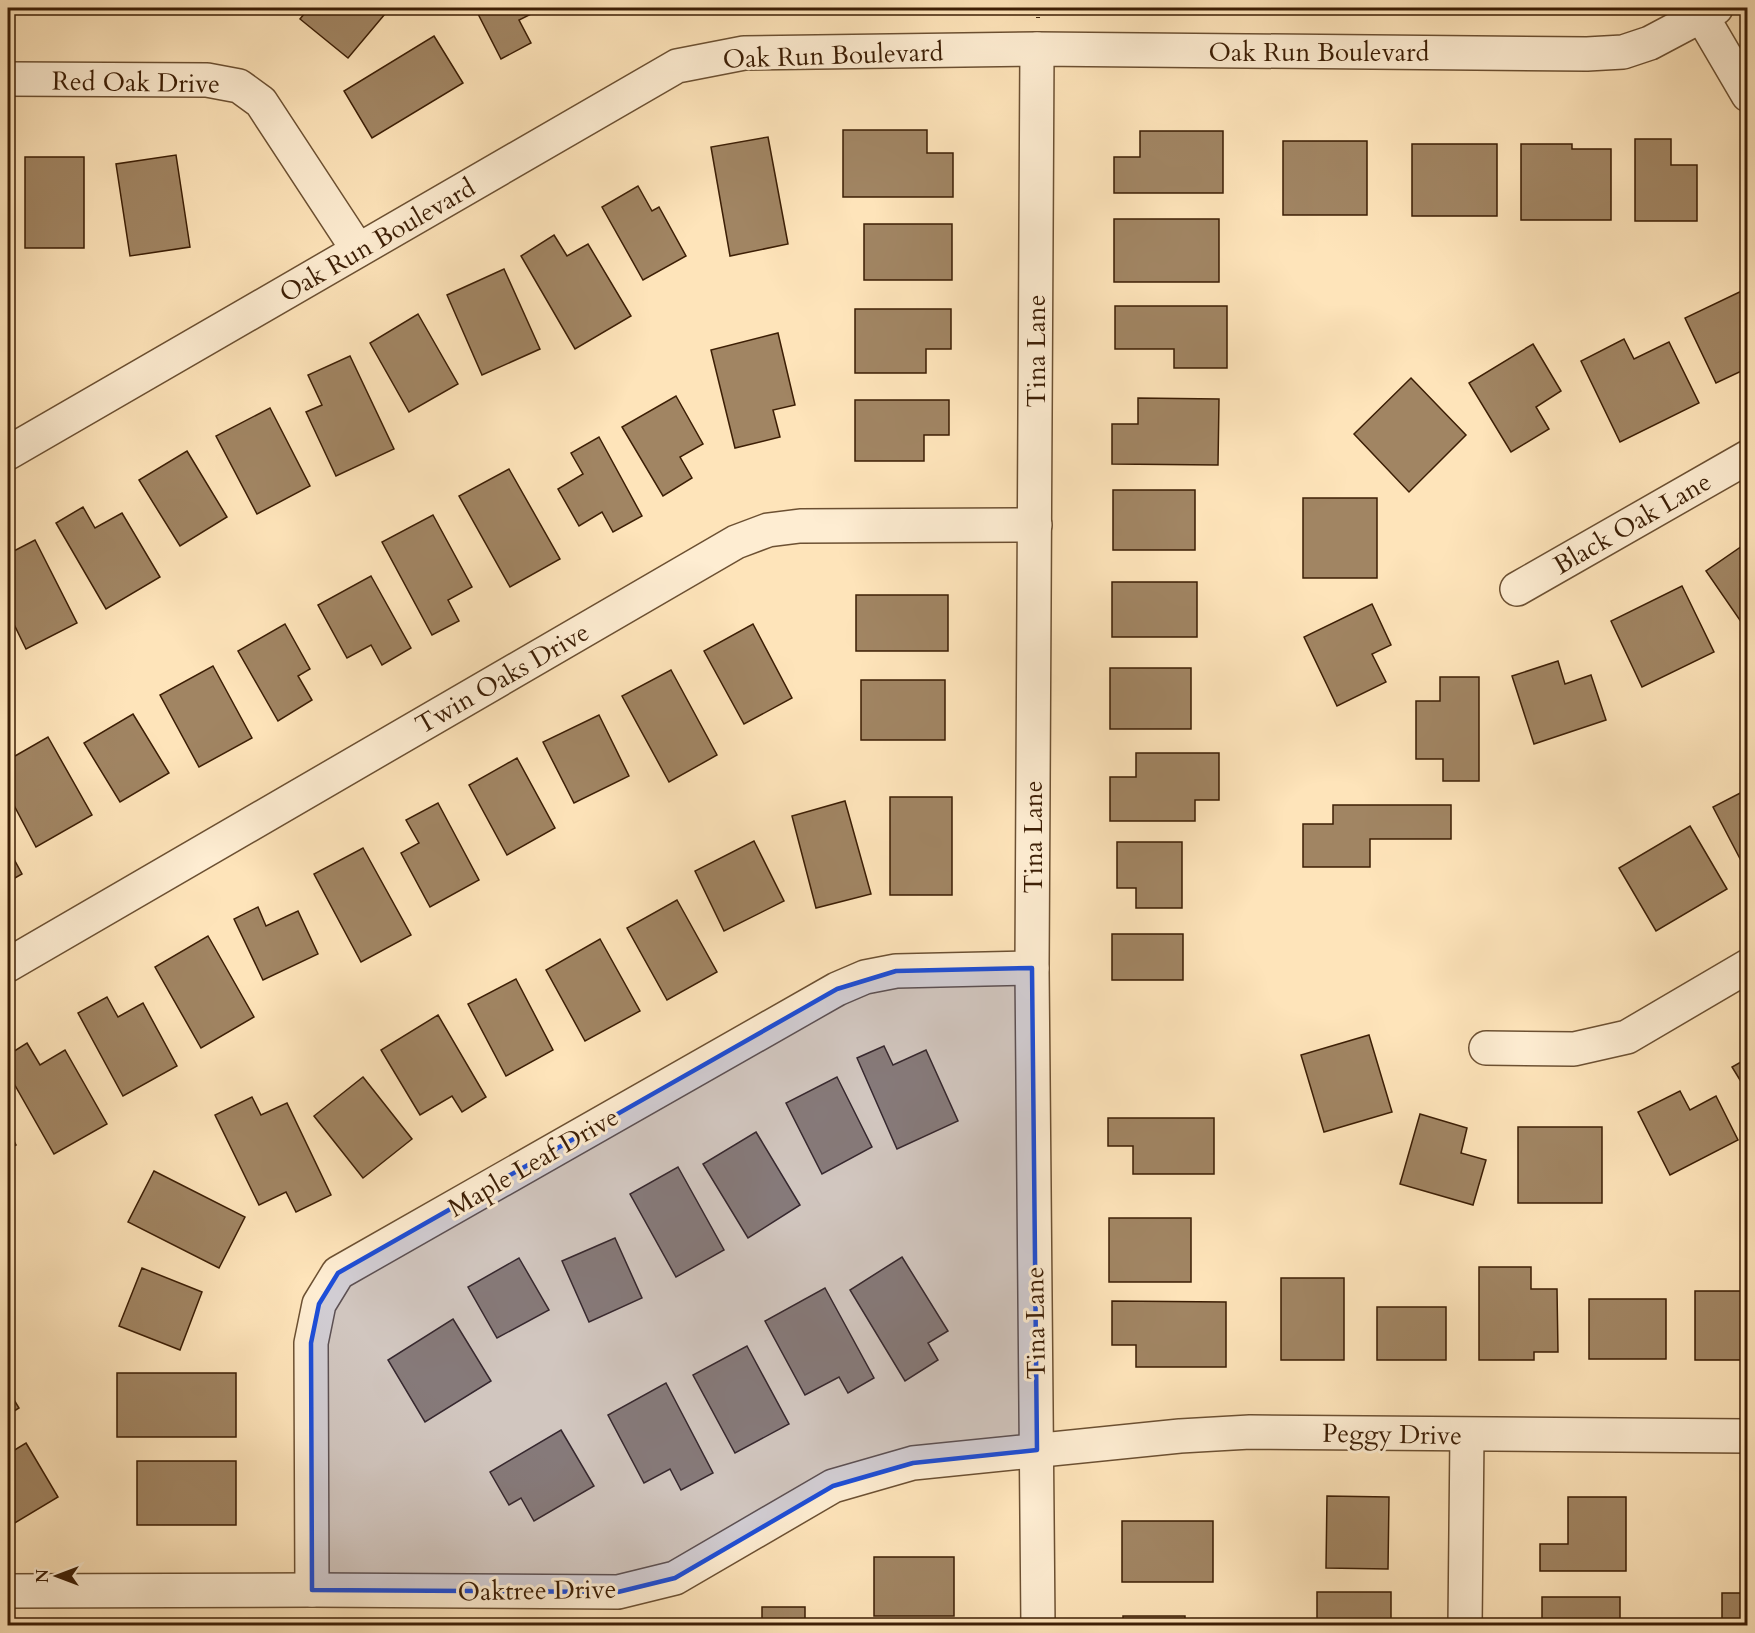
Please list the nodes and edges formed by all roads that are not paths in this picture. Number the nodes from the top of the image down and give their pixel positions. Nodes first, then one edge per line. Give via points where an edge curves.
1 (1705, 10) edge
2 (1037, 49) junction
3 (8, 80) edge
4 (1748, 95) edge
5 (358, 250) junction
6 (8, 453) edge
7 (1748, 457) edge
8 (1035, 525) junction
9 (1516, 589) dead end
10 (8, 965) edge
11 (1748, 966) edge
12 (1032, 968) junction
13 (1486, 1048) dead end
14 (1467, 1435) junction
15 (1748, 1436) edge
16 (1037, 1450) junction
17 (312, 1590) junction
18 (8, 1591) edge
19 (1038, 1626) edge
20 (1465, 1626) edge

1 - 2 street, Oak Run Boulevard via 1650,42 1614,53
1 - 4 street
2 - 5 street, Oak Run Boulevard via 744,53 677,66
2 - 8 street, Tina Lane
3 - 5 street, Red Oak Drive via 207,80 239,86 261,102
5 - 6 street, Oak Run Boulevard
7 - 9 street, Black Oak Lane
8 - 10 street, Twin Oaks Drive via 800,526 768,530 736,542
8 - 12 street, Tina Lane
11 - 13 street via 1627,1036 1574,1049
12 - 16 street, Tina Lane
12 - 17 street, Maple Leaf Drive via 896,971 865,976 837,988 338,1273 319,1304 311,1343
14 - 15 street, Peggy Drive
14 - 16 street, Peggy Drive via 1250,1432
14 - 20 street
16 - 17 street, Oaktree Drive via 913,1463 833,1486 675,1578 618,1592
16 - 19 street, Tina Lane
17 - 18 street, Oaktree Drive

